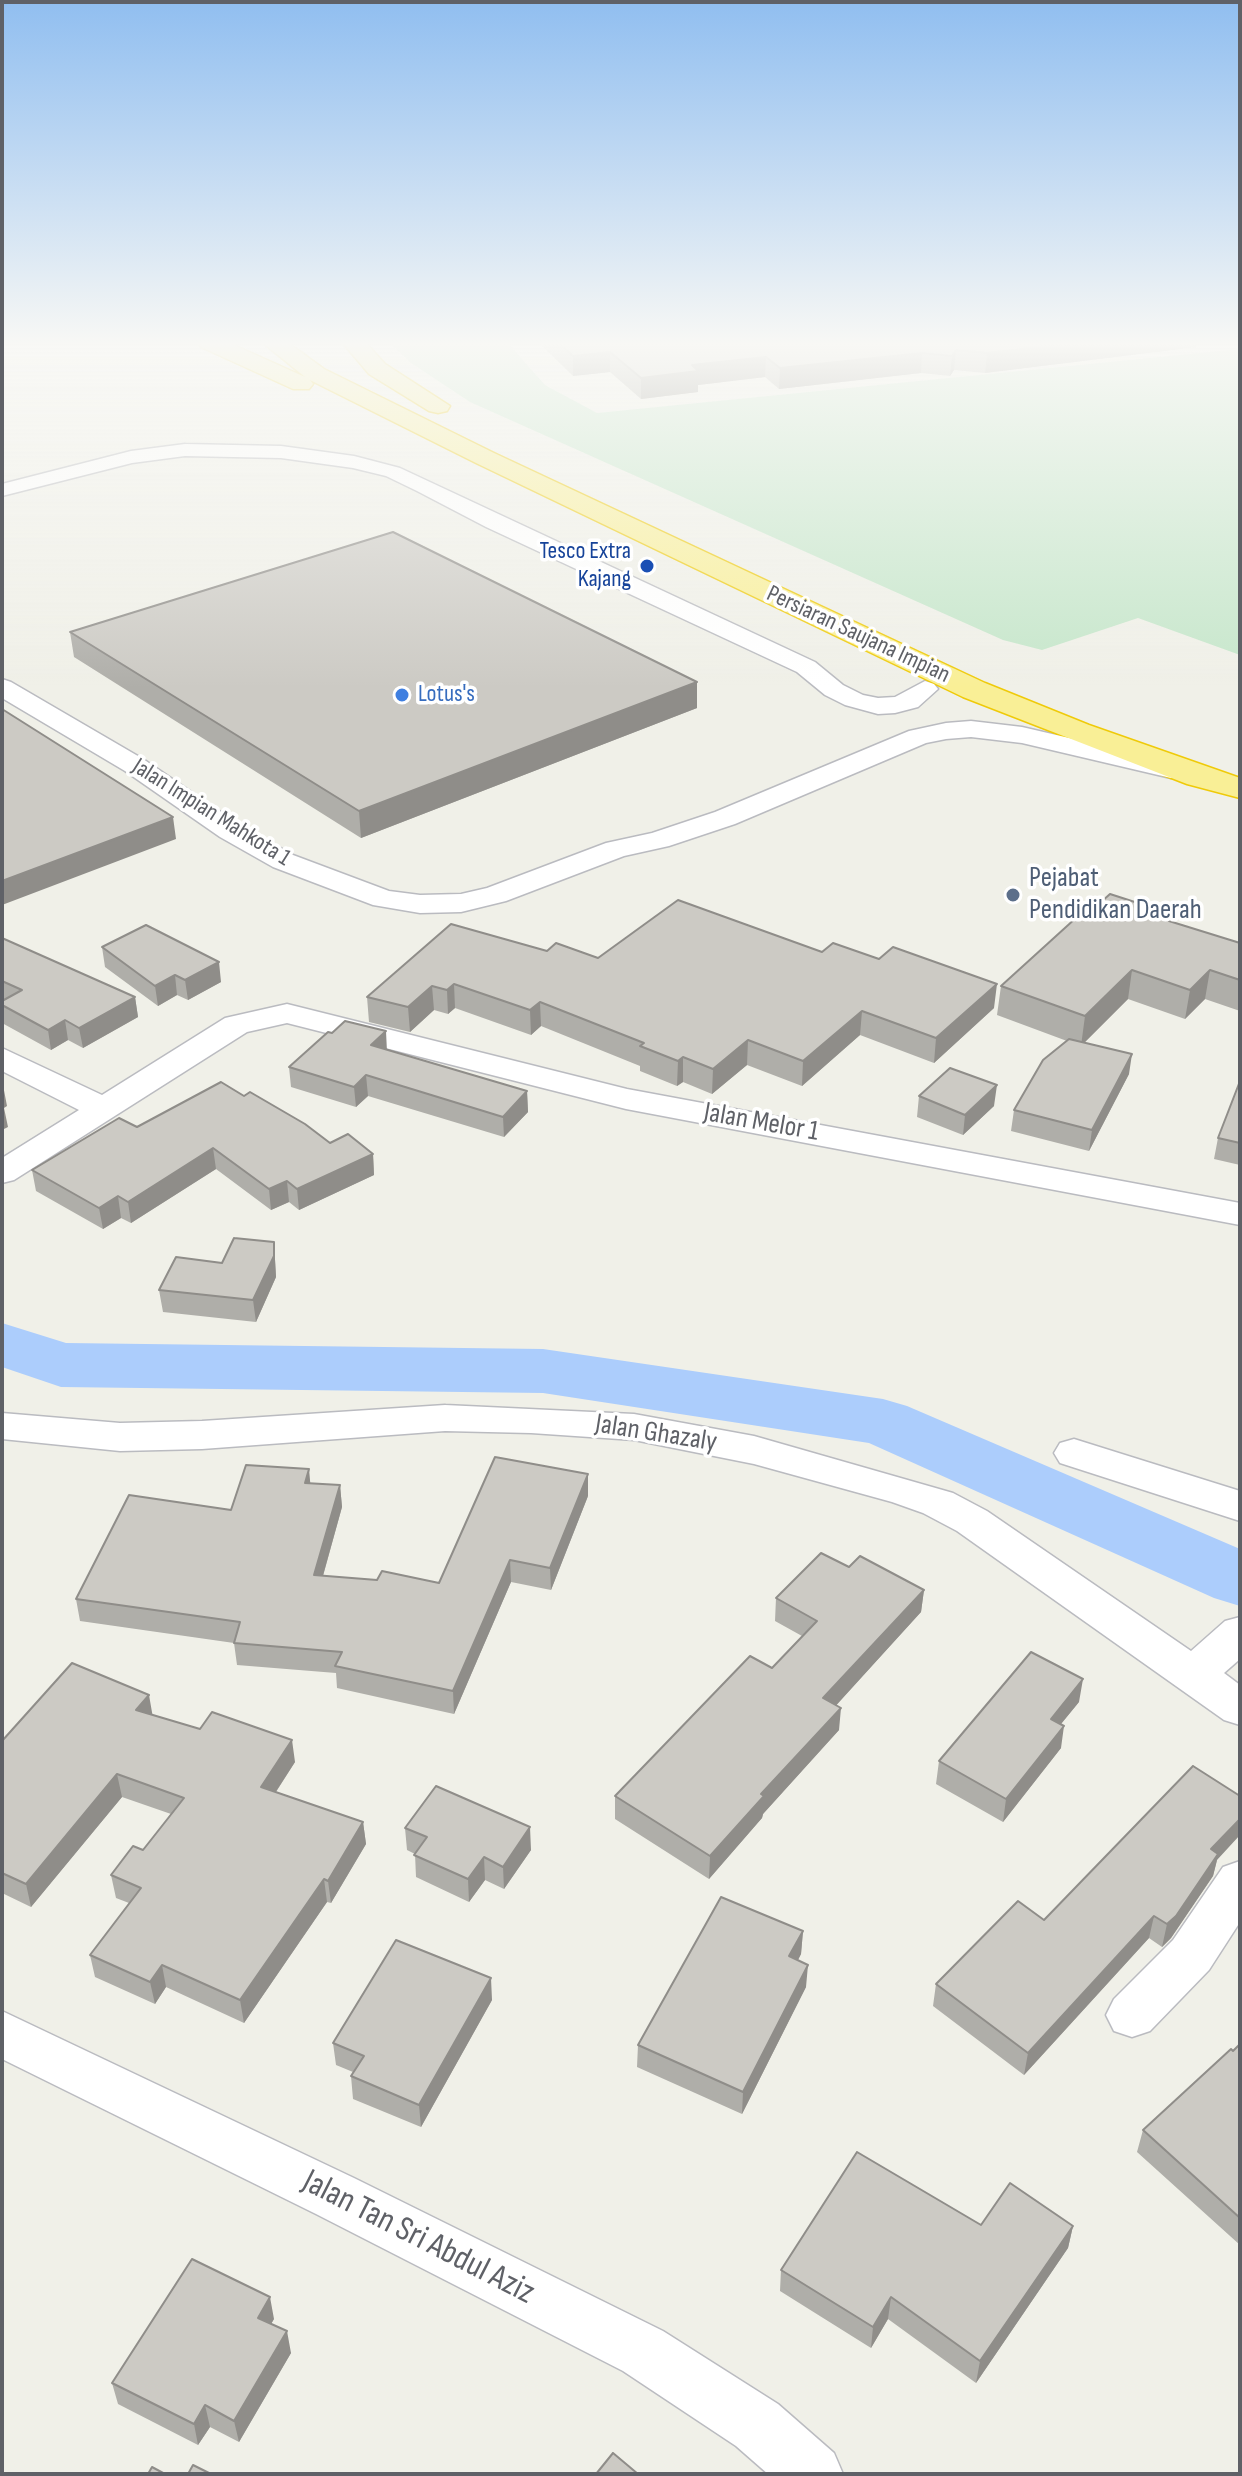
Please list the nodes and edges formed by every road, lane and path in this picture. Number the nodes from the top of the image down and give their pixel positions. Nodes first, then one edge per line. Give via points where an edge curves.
1 (129, 458) edge
2 (315, 458) edge
3 (485, 458) edge
4 (525, 458) edge
5 (2, 490) edge
6 (585, 494) junction
7 (863, 638) junction
8 (2, 687) edge
9 (925, 689) junction
10 (834, 690) junction
11 (873, 748) junction
12 (1240, 761) edge
13 (1199, 777) junction
14 (1240, 788) edge
15 (2, 1058) edge
16 (104, 1109) junction
17 (2, 1173) edge
18 (1240, 1214) edge
19 (2, 1426) edge
20 (1074, 1453) dead end
21 (1240, 1506) edge
22 (1233, 1638) edge
23 (1193, 1675) junction
24 (1240, 1708) edge
25 (1240, 1881) edge
26 (1132, 2015) dead end
27 (2, 2034) edge
28 (813, 2474) edge

1 - 5 street
2 - 10 street via 380,468 425,486 806,667
3 - 6 highway, Persiaran Saujana Impian
4 - 6 highway, Persiaran Saujana Impian
6 - 7 highway, Persiaran Saujana Impian
6 - 12 highway, Persiaran Saujana Impian via 998,673 1137,728
7 - 9 street via 909,669
7 - 13 highway, Persiaran Saujana Impian via 987,695
8 - 11 street, Jalan Impian Mahkota 1 via 270,853 383,899 420,904 496,895 616,849 641,833
9 - 10 street via 909,702 878,706
9 - 11 street via 923,712
10 - 11 street
11 - 13 street via 946,731 998,731
13 - 14 highway, Persiaran Saujana Impian
15 - 16 street
16 - 17 street
16 - 18 street, Jalan Melor 1 via 236,1025 287,1013 626,1099
19 - 23 street, Jalan Ghazaly via 120,1437 445,1418 531,1420 634,1427 754,1450 938,1503 972,1521
20 - 21 street
22 - 23 street
23 - 24 street, Jalan Ghazaly
25 - 26 street via 1191,1955
27 - 28 street, Jalan Tan Sri Abdul Aziz via 643,2351 757,2425

